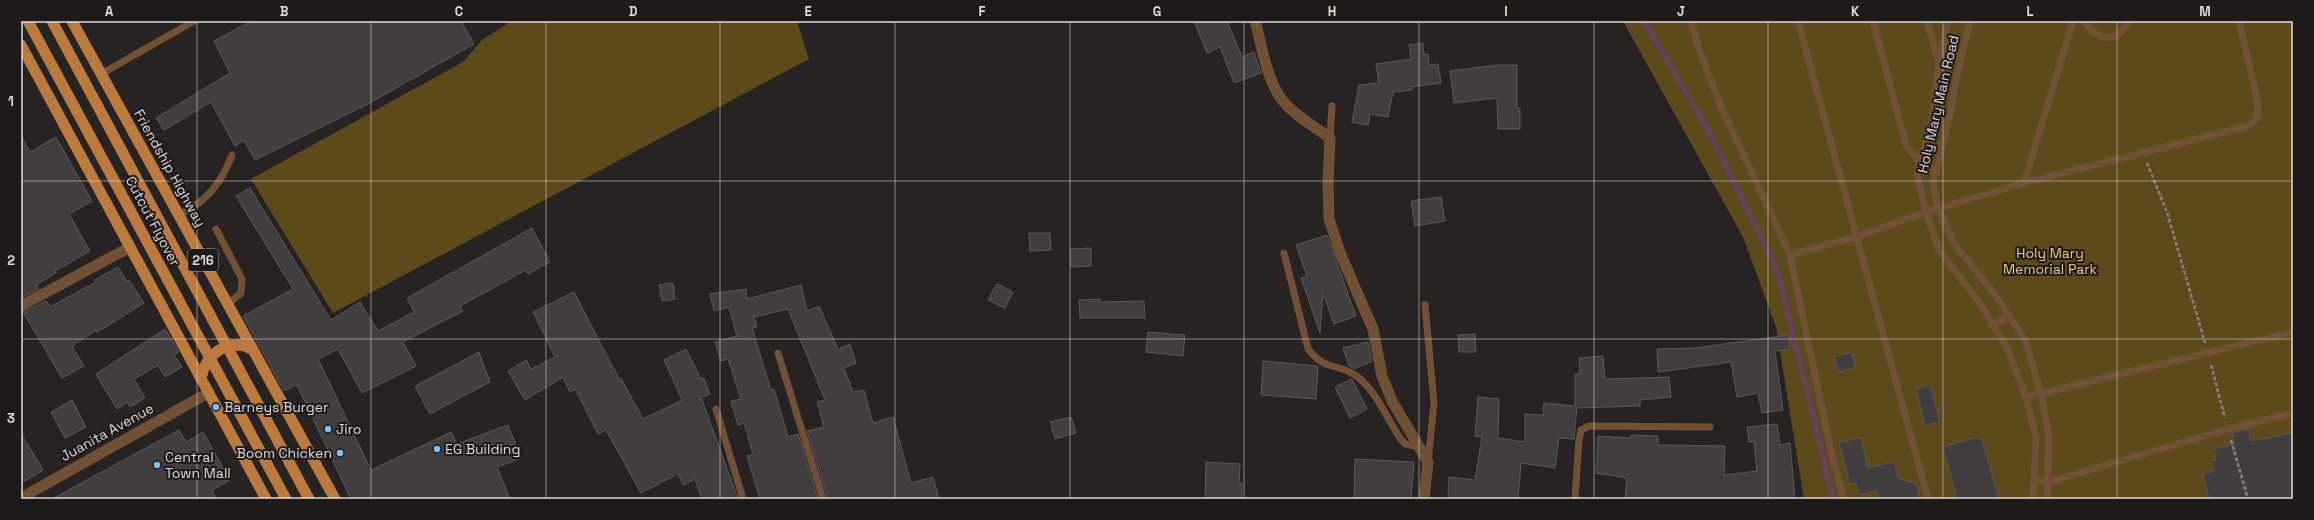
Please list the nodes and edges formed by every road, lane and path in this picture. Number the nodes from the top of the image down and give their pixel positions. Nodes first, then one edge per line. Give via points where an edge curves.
1 (28, 21) edge
2 (52, 21) edge
3 (72, 21) edge
4 (194, 21) edge
5 (1255, 21) edge
6 (1691, 21) edge
7 (1798, 21) edge
8 (1873, 21) edge
9 (1927, 21) edge
10 (1948, 21) edge
11 (1970, 21) edge
12 (2073, 21) edge
13 (2084, 21) edge
14 (2129, 21) edge
15 (2239, 21) edge
16 (21, 45) edge
17 (1939, 63) junction
18 (101, 74) junction
19 (1332, 106) dead end
20 (1330, 138) junction
21 (2142, 151) junction
22 (232, 155) dead end
23 (1919, 161) junction
24 (1936, 173) junction
25 (2024, 183) junction
26 (1938, 208) junction
27 (1926, 212) junction
28 (179, 215) junction
29 (216, 229) dead end
30 (1856, 237) junction
31 (130, 247) junction
32 (1284, 253) dead end
33 (1790, 255) junction
34 (228, 304) junction
35 (1425, 305) dead end
36 (21, 306) edge
37 (2009, 315) junction
38 (1993, 325) junction
39 (2293, 332) edge
40 (252, 349) junction
41 (778, 353) dead end
42 (2209, 354) junction
43 (201, 379) junction
44 (208, 393) junction
45 (2041, 393) junction
46 (2026, 397) junction
47 (716, 409) dead end
48 (2293, 413) edge
49 (1710, 427) dead end
50 (2228, 429) junction
51 (1421, 448) junction
52 (1428, 462) junction
53 (2035, 480) junction
54 (2049, 482) junction
55 (21, 498) edge
56 (266, 499) edge
57 (286, 499) edge
58 (309, 499) edge
59 (335, 499) edge
60 (742, 499) edge
61 (824, 499) edge
62 (1424, 499) edge
63 (1575, 499) edge
64 (1844, 499) edge
65 (1928, 499) edge
66 (2033, 499) edge
67 (2047, 499) edge
68 (2248, 499) edge

1 - 57 main road, Cutcut Flyover, bridge
2 - 58 main road, Cutcut Flyover, bridge
3 - 18 main road, Friendship Highway / 216
4 - 18 lane
5 - 20 street via 1272,81 1281,99
6 - 33 lane via 1720,104
7 - 30 lane
8 - 23 lane via 1906,146
9 - 17 lane
10 - 17 lane, Holy Mary Main Road
11 - 24 lane, Holy Mary Main Road
12 - 25 lane
13 - 14 lane via 2094,32 2104,37 2114,37 2123,31
15 - 21 lane via 2258,103 2257,118 2248,126
16 - 31 main road
17 - 23 lane, Holy Mary Main Road via 1932,124
18 - 28 main road, Friendship Highway / 216
19 - 20 lane
20 - 51 street via 1329,219 1341,255 1373,329 1382,376 1392,401
21 - 25 lane
21 - 42 path via 2167,212
22 - 28 lane via 223,177 211,194
23 - 24 lane
23 - 27 lane, Holy Mary Main Road via 1917,174
24 - 26 lane, Holy Mary Main Road via 1933,182
25 - 26 lane
26 - 27 lane
26 - 37 lane, Holy Mary Main Road via 1954,244
27 - 30 lane
27 - 38 lane, Holy Mary Main Road via 1939,250 1979,302
28 - 34 main road, Friendship Highway / 216
29 - 34 lane via 242,279 241,293
30 - 33 lane
30 - 65 lane
31 - 36 street
31 - 43 main road
32 - 51 lane via 1308,349 1316,359 1356,376 1371,392 1405,444
33 - 64 lane via 1832,456
34 - 40 main road, Friendship Highway / 216
35 - 52 lane via 1434,404
37 - 38 lane
37 - 45 lane, Holy Mary Main Road via 2025,340
38 - 46 lane, Holy Mary Main Road via 2007,348
39 - 42 lane
40 - 43 main road via 243,345 232,345 211,356 206,362
40 - 59 main road, Friendship Highway / 216
41 - 61 lane
42 - 45 lane
42 - 50 path
43 - 44 main road
44 - 55 street, Juanita Avenue
44 - 56 main road
45 - 46 lane
45 - 54 lane, Holy Mary Main Road via 2049,438
46 - 53 lane, Holy Mary Main Road via 2036,437
47 - 60 lane
48 - 50 lane
49 - 63 lane via 1589,426 1581,430
50 - 54 lane
50 - 68 path
51 - 52 street
52 - 62 street
53 - 54 lane
53 - 66 lane, Holy Mary Main Road
54 - 67 lane, Holy Mary Main Road

